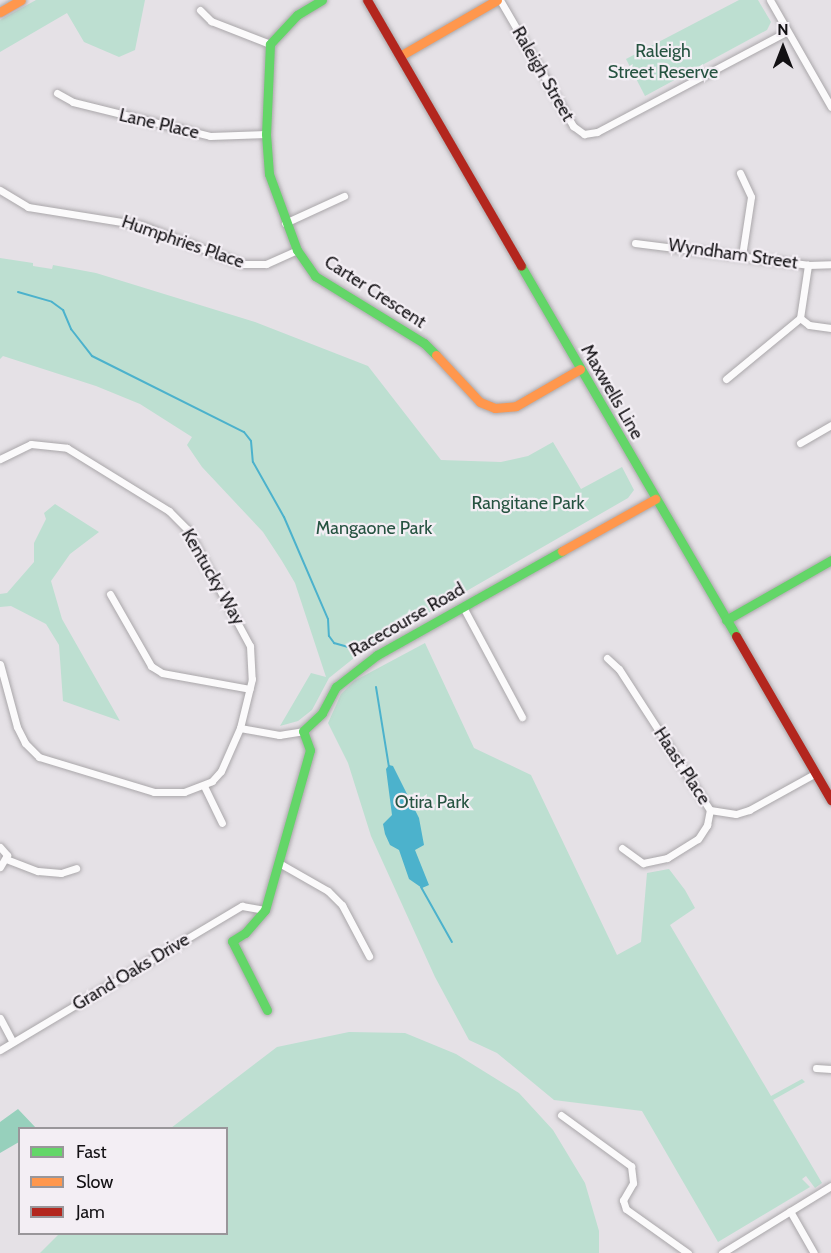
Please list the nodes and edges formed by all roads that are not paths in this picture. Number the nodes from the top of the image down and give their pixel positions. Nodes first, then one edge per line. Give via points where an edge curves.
1 (21, 0) edge
2 (322, 0) edge
3 (367, 0) edge
4 (499, 0) edge
5 (770, 0) edge
6 (200, 10) dead end
7 (0, 12) edge
8 (786, 32) junction
9 (270, 44) junction
10 (400, 56) junction
11 (57, 93) dead end
12 (831, 107) edge
13 (266, 135) junction
14 (740, 173) dead end
15 (0, 190) edge
16 (344, 196) dead end
17 (285, 223) junction
18 (635, 243) dead end
19 (297, 250) junction
20 (742, 256) junction
21 (831, 264) edge
22 (808, 265) junction
23 (800, 318) junction
24 (831, 328) edge
25 (579, 369) junction
26 (726, 379) dead end
27 (831, 426) edge
28 (800, 443) dead end
29 (0, 459) edge
30 (655, 499) junction
31 (831, 560) edge
32 (110, 594) dead end
33 (463, 607) junction
34 (726, 621) junction
35 (606, 658) dead end
36 (0, 664) edge
37 (250, 689) junction
38 (522, 717) dead end
39 (240, 728) junction
40 (303, 731) junction
41 (816, 773) junction
42 (204, 786) junction
43 (831, 800) edge
44 (710, 810) junction
45 (222, 823) dead end
46 (0, 847) edge
47 (622, 848) dead end
48 (6, 860) junction
49 (279, 863) junction
50 (0, 867) edge
51 (76, 868) dead end
52 (265, 910) junction
53 (369, 956) dead end
54 (267, 1011) dead end
55 (0, 1018) edge
56 (13, 1042) junction
57 (0, 1050) edge
58 (816, 1068) dead end
59 (831, 1069) edge
60 (561, 1115) dead end
61 (831, 1186) edge
62 (790, 1211) junction
63 (688, 1253) edge
64 (722, 1253) edge
65 (814, 1253) edge

1 - 7 street
2 - 9 street via 297,15
3 - 10 street, Maxwells Line
4 - 8 street, Raleigh Street via 573,126 584,134 597,132
4 - 10 street
5 - 8 street
6 - 9 street via 211,21
8 - 12 street
9 - 13 street, Carter Crescent
10 - 25 street, Maxwells Line
11 - 13 street, Lane Place via 73,102 210,136
13 - 17 street, Carter Crescent via 271,188
14 - 20 street via 751,197
15 - 19 street, Humphries Place via 28,207 141,225 243,264 266,264
16 - 17 street
17 - 19 street, Carter Crescent
18 - 20 street, Wyndham Street
19 - 25 street, Carter Crescent via 315,276 424,344 480,402 495,408 516,406
20 - 22 street, Wyndham Street
21 - 22 street, Wyndham Street
22 - 23 street
23 - 24 street via 809,325
23 - 26 street
25 - 30 street, Maxwells Line
27 - 28 street
29 - 37 street, Kentucky Way via 31,444 68,448 180,521 194,539 246,636 252,663
30 - 33 street, Racecourse Road
30 - 34 street, Maxwells Line
31 - 34 street
32 - 37 street via 152,666 162,673
33 - 38 street
33 - 40 street, Racecourse Road via 349,673 316,721
34 - 41 street, Maxwells Line
35 - 44 street, Haast Place via 619,669
36 - 42 street via 17,727 25,743 39,757 154,792 184,792
37 - 39 street, Kentucky Way
39 - 40 street via 279,735
39 - 42 street, Kentucky Way via 221,771
40 - 49 street via 310,750
41 - 43 street, Maxwells Line
41 - 44 street, Haast Place via 749,810 736,814
42 - 45 street
44 - 47 street via 707,825 698,838 667,858 643,862
46 - 48 street via 6,850
48 - 50 street
48 - 51 street via 38,871 61,873
49 - 52 street
49 - 53 street via 328,891 342,905
52 - 54 street via 245,933 231,941
52 - 56 street, Grand Oaks Drive via 242,906
55 - 56 street
56 - 57 street, Grand Oaks Drive
58 - 59 street
60 - 63 street via 631,1166 633,1183 623,1200 626,1209
61 - 62 street
62 - 64 street
62 - 65 street

